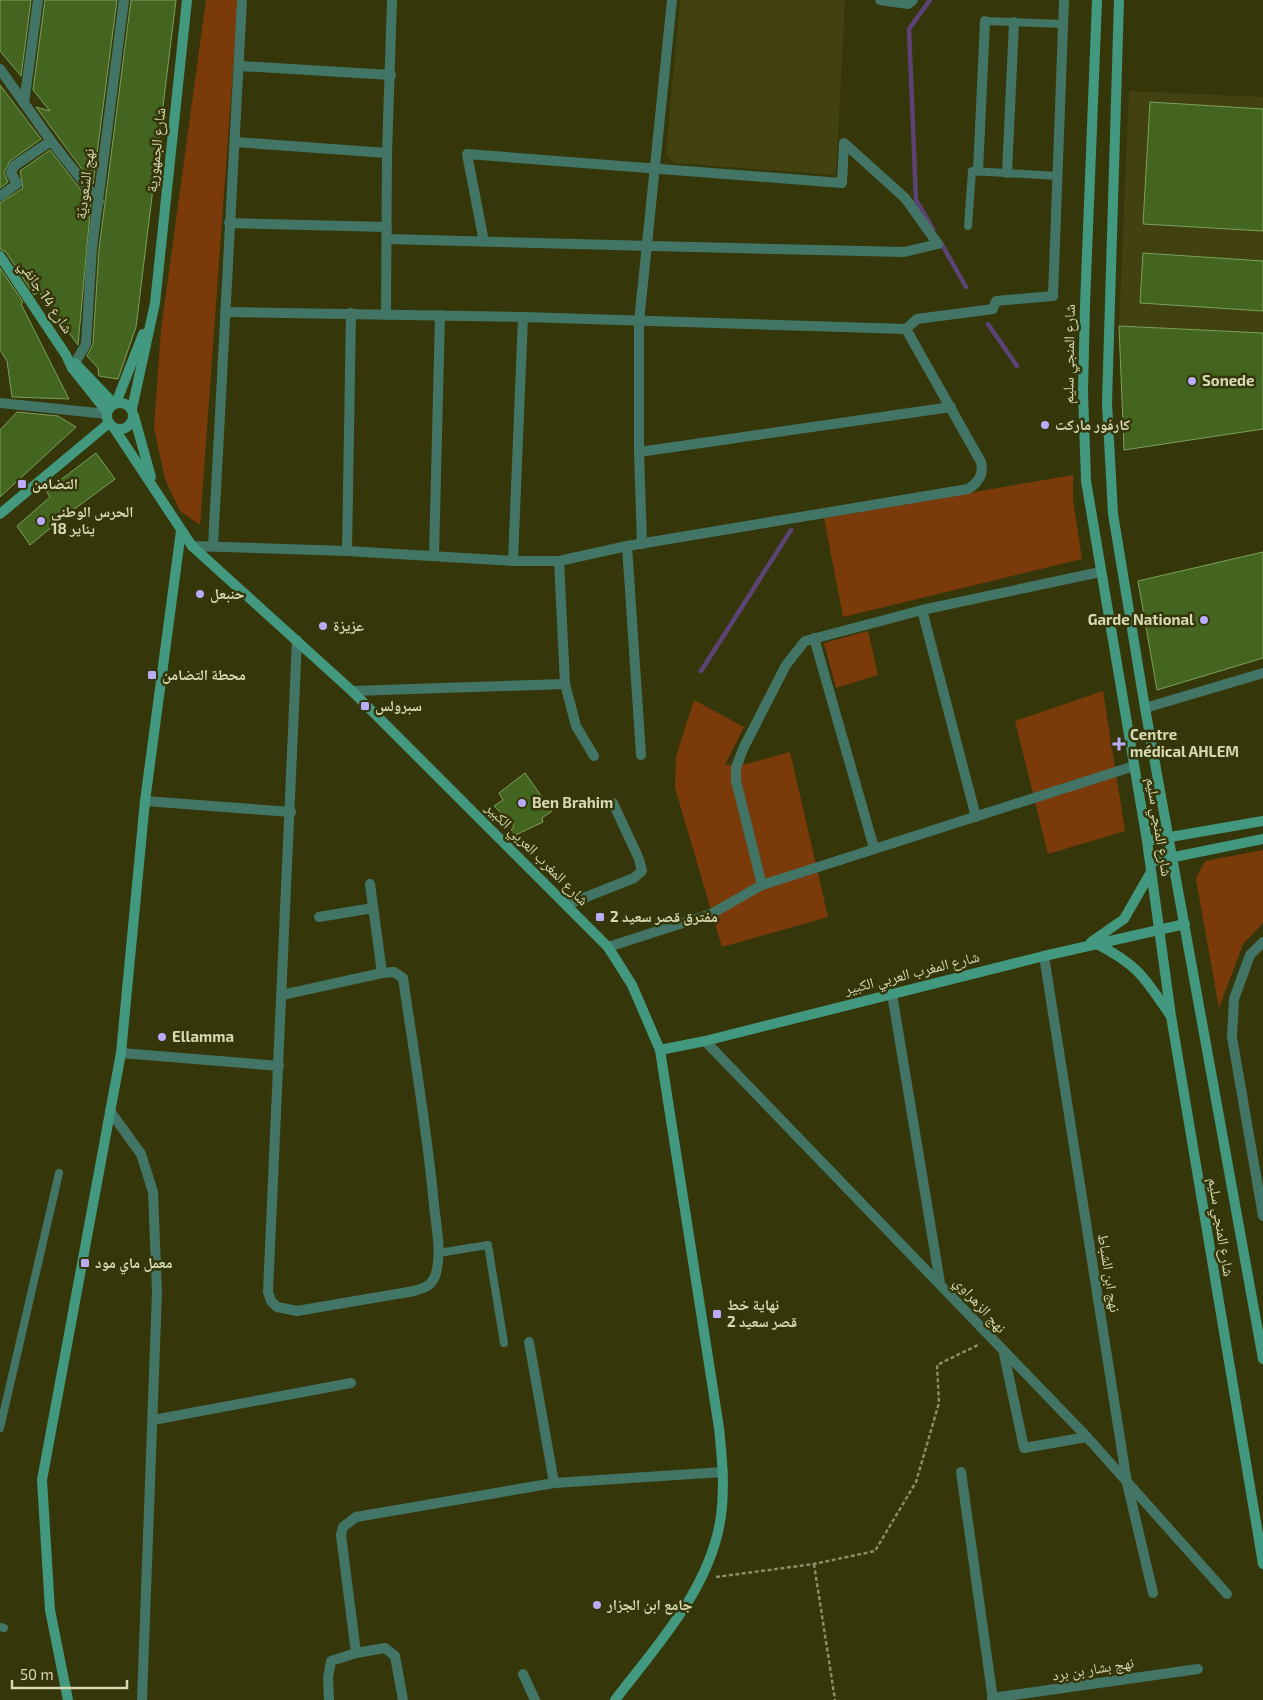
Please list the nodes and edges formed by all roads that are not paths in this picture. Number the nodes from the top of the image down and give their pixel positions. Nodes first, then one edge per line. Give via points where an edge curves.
1 (38, 0) edge
2 (124, 0) edge
3 (187, 0) edge
4 (242, 0) edge
5 (392, 0) edge
6 (672, 0) edge
7 (880, 0) edge
8 (913, 0) edge
9 (1064, 0) edge
10 (1097, 0) edge
11 (1119, 0) edge
12 (986, 21) joint
13 (1014, 22) junction
14 (1063, 24) junction
15 (240, 66) junction
16 (0, 69) edge
17 (391, 75) junction
18 (24, 103) junction
19 (51, 141) junction
20 (235, 142) junction
21 (387, 153) junction
22 (653, 168) junction
23 (978, 171) junction
24 (1007, 173) junction
25 (1057, 176) junction
26 (0, 196) edge
27 (99, 202) junction
28 (229, 223) junction
29 (968, 226) dead end
30 (388, 227) junction
31 (387, 239) junction
32 (484, 242) junction
33 (646, 247) junction
34 (0, 256) edge
35 (155, 303) junction
36 (225, 312) junction
37 (351, 313) junction
38 (386, 315) junction
39 (440, 315) junction
40 (523, 317) junction
41 (639, 322) junction
42 (906, 329) junction
43 (74, 366) junction
44 (0, 403) edge
45 (951, 407) junction
46 (133, 413) junction
47 (111, 414) junction
48 (638, 452) junction
49 (154, 488) junction
50 (0, 514) edge
51 (181, 531) junction
52 (642, 544) junction
53 (192, 546) junction
54 (213, 546) junction
55 (627, 546) junction
56 (346, 551) junction
57 (434, 556) junction
58 (513, 561) junction
59 (559, 561) junction
60 (1100, 572) junction
61 (922, 610) junction
62 (814, 638) junction
63 (297, 640) junction
64 (1263, 673) edge
65 (565, 684) junction
66 (352, 691) junction
67 (1145, 708) junction
68 (641, 755) dead end
69 (594, 756) dead end
70 (1134, 766) junction
71 (145, 801) junction
72 (613, 803) dead end
73 (291, 812) junction
74 (976, 817) junction
75 (1263, 821) edge
76 (1169, 839) junction
77 (1263, 839) edge
78 (1147, 841) junction
79 (874, 848) junction
80 (1172, 859) junction
81 (1150, 867) junction
82 (370, 884) dead end
83 (762, 885) junction
84 (566, 905) junction
85 (373, 908) junction
86 (319, 917) dead end
87 (1185, 924) junction
88 (1159, 929) junction
89 (1263, 942) edge
90 (1097, 944) junction
91 (1082, 946) junction
92 (608, 947) junction
93 (1044, 956) junction
94 (382, 972) junction
95 (892, 994) junction
96 (282, 995) junction
97 (1171, 1016) junction
98 (705, 1041) junction
99 (660, 1050) junction
100 (121, 1053) junction
101 (279, 1066) junction
102 (110, 1111) junction
103 (59, 1173) dead end
104 (1263, 1214) edge
105 (438, 1253) junction
106 (940, 1284) junction
107 (528, 1342) dead end
108 (504, 1343) dead end
109 (1004, 1353) junction
110 (1263, 1359) edge
111 (351, 1383) dead end
112 (153, 1420) junction
113 (0, 1428) edge
114 (1087, 1438) junction
115 (723, 1472) junction
116 (961, 1472) dead end
117 (554, 1483) junction
118 (1126, 1483) junction
119 (1263, 1564) edge
120 (1153, 1593) dead end
121 (1227, 1594) dead end
122 (356, 1653) junction
123 (1198, 1669) dead end
124 (523, 1674) dead end
125 (993, 1699) edge
126 (68, 1700) edge
127 (142, 1700) edge
128 (329, 1700) edge
129 (402, 1700) edge
130 (535, 1700) edge
131 (615, 1700) edge

1 - 18 street
2 - 27 street, نهج السّعوديّة
3 - 35 street, شارع الجمهورية
4 - 15 street
5 - 17 street
6 - 22 street
7 - 8 street via 908,4
9 - 14 street
10 - 60 street, شارع المنجي سليم via 1084,392 1086,482
11 - 67 street, شارع المنجي سليم via 1107,403 1113,514
12 - 13 lane
12 - 23 street
13 - 14 lane
13 - 24 street
14 - 25 street
15 - 17 street
15 - 20 street
16 - 18 street
17 - 21 street
18 - 19 street
19 - 26 street via 12,168 17,184
19 - 27 street
20 - 21 street
20 - 28 street
21 - 30 street
22 - 32 street via 467,154
22 - 33 street
22 - 33 street via 842,183 844,142 905,198 938,244 904,252
23 - 24 lane
23 - 29 lane via 972,171
24 - 25 lane
25 - 42 street via 1053,296 996,301 993,310 917,319
27 - 43 street, نهج السّعوديّة via 92,248 86,344
28 - 30 street
28 - 36 street
30 - 31 street
31 - 32 street
31 - 38 street
32 - 33 street
33 - 41 street
34 - 43 street, شارع 14 جانفي
35 - 46 street, شارع الجمهورية
35 - 47 street, شارع الجمهورية
36 - 37 street
36 - 54 street
37 - 38 street
37 - 56 street
38 - 39 street
39 - 40 street
39 - 57 street
40 - 41 street
40 - 58 street
41 - 42 street
41 - 48 street
42 - 45 street
43 - 47 street, شارع المغرب العربي الكبير
44 - 47 street
45 - 48 street
45 - 52 street via 982,467 979,479 968,489
46 - 47 street via 125,403
46 - 47 street via 127,427
46 - 49 street, شارع المغرب العربي الكبير
47 - 49 street, شارع المغرب العربي الكبير
47 - 50 street
48 - 52 street
49 - 51 street, شارع المغرب العربي الكبير
51 - 53 street, شارع المغرب العربي الكبير
51 - 71 street
52 - 55 street
53 - 54 street
53 - 63 street, شارع المغرب العربي الكبير
54 - 56 street
55 - 59 street
55 - 68 street
56 - 57 street
57 - 58 street
58 - 59 street
59 - 65 street
60 - 61 street
60 - 70 street, شارع المنجي سليم
61 - 62 street
61 - 74 street
62 - 79 street
62 - 83 street via 804,641 786,664 736,768 736,781
63 - 66 street, شارع المغرب العربي الكبير
63 - 73 street
64 - 67 street
65 - 66 street
65 - 69 street via 576,726
66 - 84 street, شارع المغرب العربي الكبير
67 - 76 street, شارع المنجي سليم
70 - 74 street
70 - 78 street, شارع المنجي سليم
71 - 73 street
71 - 100 street
72 - 84 street via 642,871 634,878
73 - 96 street
74 - 79 street
75 - 76 street
76 - 78 street
76 - 80 street, شارع المنجي سليم
77 - 80 street
78 - 81 street, شارع المنجي سليم
79 - 83 street
80 - 81 street
80 - 87 street, شارع المنجي سليم
81 - 88 street, شارع المنجي سليم
81 - 91 street via 1124,919 1104,935
82 - 85 street
83 - 92 street via 711,914
84 - 92 street, شارع المغرب العربي الكبير
85 - 86 street
85 - 94 street
87 - 88 street, شارع المغرب العربي الكبير
87 - 110 street, شارع المنجي سليم
88 - 90 street, شارع المغرب العربي الكبير
88 - 97 street, شارع المنجي سليم
89 - 104 street via 1250,955 1234,998 1232,1037
90 - 91 street, شارع المغرب العربي الكبير
90 - 97 street via 1122,957 1142,974
91 - 93 street, شارع المغرب العربي الكبير
92 - 99 street, شارع المغرب العربي الكبير via 632,985
93 - 95 street, شارع المغرب العربي الكبير
93 - 118 street, نهج ابن الشباط
94 - 96 street
94 - 105 street via 394,972 403,978 415,1046
95 - 98 street, شارع المغرب العربي الكبير
95 - 106 street
96 - 101 street
97 - 119 street, شارع المنجي سليم
98 - 99 street, شارع المغرب العربي الكبير
98 - 106 street, نهج الزهراوي
99 - 115 street via 719,1428
100 - 101 street
100 - 102 street
101 - 105 street via 268,1292 271,1301 284,1310 297,1311 414,1291 427,1287 434,1280
102 - 112 street via 141,1154 153,1192 157,1292
102 - 126 street via 42,1480 50,1610
103 - 113 lane
105 - 108 lane via 488,1245
106 - 109 street, نهج الزهراوي
107 - 117 street
109 - 114 street, نهج الزهراوي
109 - 114 street via 1024,1448
111 - 112 street
112 - 127 street
114 - 118 street, نهج الزهراوي
115 - 117 street
115 - 131 street via 721,1517 710,1555 691,1600
116 - 125 street
117 - 122 street via 366,1514 349,1521 341,1535
118 - 120 street, نهج ابن الشباط
118 - 121 street, نهج الزهراوي
122 - 128 street via 332,1661 328,1678
122 - 129 street via 379,1648 391,1651 398,1665
123 - 125 street, نهج بشار بن برد
124 - 130 street

